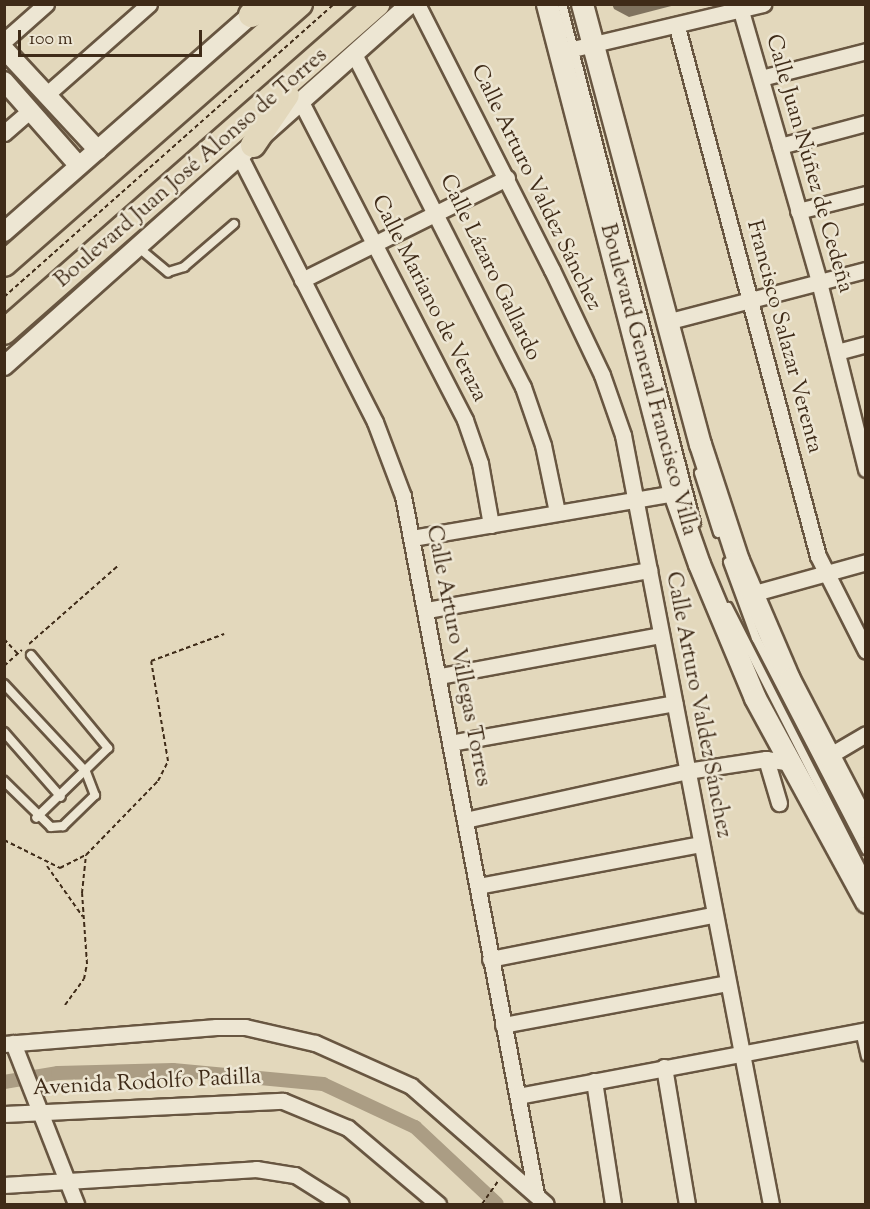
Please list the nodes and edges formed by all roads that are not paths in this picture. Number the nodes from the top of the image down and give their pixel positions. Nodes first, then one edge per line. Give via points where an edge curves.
1 (46, 4) edge
2 (149, 4) edge
3 (276, 4) edge
4 (300, 4) edge
5 (358, 4) edge
6 (378, 4) edge
7 (410, 4) edge
8 (417, 4) edge
9 (547, 4) edge
10 (555, 4) edge
11 (562, 4) edge
12 (582, 4) edge
13 (763, 4) edge
14 (252, 8) edge
15 (741, 11) junction
16 (677, 27) junction
17 (4, 41) edge
18 (4, 49) edge
19 (576, 50) junction
20 (866, 51) edge
21 (354, 54) junction
22 (302, 74) junction
23 (761, 78) junction
24 (4, 81) edge
25 (47, 94) junction
26 (300, 102) junction
27 (30, 110) junction
28 (866, 123) edge
29 (4, 133) edge
30 (780, 146) junction
31 (98, 150) junction
32 (247, 151) junction
33 (79, 166) junction
34 (507, 178) junction
35 (866, 194) edge
36 (798, 211) junction
37 (437, 213) junction
38 (641, 222) junction
39 (234, 224) dead end
40 (4, 232) edge
41 (376, 244) junction
42 (139, 248) junction
43 (4, 264) edge
44 (866, 270) edge
45 (302, 280) junction
46 (819, 282) junction
47 (749, 300) junction
48 (670, 321) junction
49 (4, 332) edge
50 (866, 344) edge
51 (837, 352) junction
52 (4, 366) edge
53 (859, 417) edge
54 (866, 469) edge
55 (674, 493) junction
56 (635, 497) junction
57 (557, 512) junction
58 (491, 525) junction
59 (412, 538) junction
60 (866, 562) edge
61 (649, 570) junction
62 (825, 574) junction
63 (750, 594) junction
64 (427, 610) junction
65 (661, 635) junction
66 (866, 651) edge
67 (31, 655) dead end
68 (440, 676) junction
69 (4, 684) edge
70 (674, 703) junction
71 (4, 732) edge
72 (866, 734) edge
73 (450, 743) junction
74 (827, 757) junction
75 (766, 759) junction
76 (790, 763) junction
77 (687, 771) junction
78 (86, 772) junction
79 (4, 782) edge
80 (61, 797) junction
81 (780, 803) dead end
82 (36, 818) junction
83 (465, 820) junction
84 (866, 827) edge
85 (700, 844) junction
86 (866, 850) edge
87 (866, 878) edge
88 (478, 886) junction
89 (866, 902) edge
90 (713, 915) junction
91 (490, 959) junction
92 (728, 983) junction
93 (503, 1025) junction
94 (863, 1031) edge
95 (9, 1043) edge
96 (743, 1052) junction
97 (866, 1056) edge
98 (664, 1068) junction
99 (594, 1081) junction
100 (518, 1096) junction
101 (36, 1112) junction
102 (4, 1114) edge
103 (65, 1181) junction
104 (4, 1185) edge
105 (541, 1199) edge
106 (76, 1204) edge
107 (341, 1204) edge
108 (438, 1204) edge
109 (613, 1204) edge
110 (687, 1204) edge
111 (771, 1204) edge

1 - 17 street
2 - 25 street
3 - 14 main road
4 - 43 main road
5 - 22 main road
6 - 22 main road, Boulevard Juan José Alonso de Torres
7 - 21 street
8 - 34 street, Calle Arturo Valdez Sánchez
9 - 19 main road, Boulevard General Francisco Villa
10 - 19 main road via 563,32
11 - 19 lane
12 - 19 main road, Boulevard General Francisco Villa
13 - 15 street
14 - 31 street
15 - 16 street
15 - 23 street, Calle Juan Núñez de Cedeña
16 - 19 street
16 - 47 street, Francisco Salazar Verenta
18 - 25 street
19 - 38 main road, Boulevard General Francisco Villa via 592,70
19 - 55 main road, Boulevard General Francisco Villa
19 - 87 lane via 675,458 708,560 768,692
20 - 23 street
21 - 26 street
21 - 37 street, Calle Lázaro Gallardo
22 - 32 main road
22 - 49 main road, Boulevard Juan José Alonso de Torres
23 - 30 street, Calle Juan Núñez de Cedeña
24 - 27 street
25 - 31 street
26 - 32 street
26 - 41 street, Calle Mariano de Veraza
27 - 29 street
27 - 33 street
28 - 30 street
30 - 36 street, Calle Juan Núñez de Cedeña
31 - 33 street
32 - 42 street
32 - 45 street, Calle Arturo Villegas Torres
33 - 40 street
34 - 37 street
34 - 56 street, Calle Arturo Valdez Sánchez via 602,375 623,435
35 - 36 street
36 - 46 street, Calle Juan Núñez de Cedeña
37 - 41 street
37 - 57 street, Calle Lázaro Gallardo via 523,387 543,445
38 - 48 main road, Boulevard General Francisco Villa
38 - 86 lane via 650,288 728,563 756,638
39 - 42 lane via 184,267 168,272 154,266
41 - 45 street
41 - 58 street, Calle Mariano de Veraza via 465,420 480,463
42 - 52 street
44 - 46 street
45 - 59 street, Calle Arturo Villegas Torres via 375,422
46 - 47 street
46 - 51 street, Calle Juan Núñez de Cedeña
47 - 48 street
47 - 62 street, Francisco Salazar Verenta
48 - 63 main road, Boulevard General Francisco Villa via 700,444
50 - 51 street
51 - 53 street, Calle Juan Núñez de Cedeña
53 - 54 street, Calle Juan Núñez de Cedeña
55 - 56 street
55 - 76 main road, Boulevard General Francisco Villa via 724,627
56 - 57 street
56 - 61 street, Calle Arturo Valdez Sánchez
57 - 58 street
58 - 59 street
59 - 64 street, Calle Arturo Villegas Torres
60 - 62 street
61 - 64 street
61 - 65 street, Calle Arturo Valdez Sánchez
62 - 63 street
62 - 66 street, Francisco Salazar Verenta
63 - 74 main road, Boulevard General Francisco Villa
64 - 68 street, Calle Arturo Villegas Torres
65 - 68 street
65 - 70 street, Calle Arturo Valdez Sánchez
67 - 78 lane via 104,737 108,748 103,758
68 - 73 street, Calle Arturo Villegas Torres
69 - 78 lane
70 - 73 street
70 - 77 street, Calle Arturo Valdez Sánchez
71 - 80 lane
72 - 74 street
73 - 83 street, Calle Arturo Villegas Torres
74 - 84 main road, Boulevard General Francisco Villa
75 - 76 street
75 - 77 street
75 - 81 street
76 - 89 main road, Boulevard General Francisco Villa
77 - 83 street
77 - 85 street, Calle Arturo Valdez Sánchez
78 - 80 lane
78 - 82 lane via 95,790 91,804 57,828
79 - 82 lane
80 - 82 lane
83 - 88 street, Calle Arturo Villegas Torres
85 - 88 street
85 - 90 street, Calle Arturo Valdez Sánchez
88 - 91 street, Calle Arturo Villegas Torres
90 - 91 street
90 - 92 street, Calle Arturo Valdez Sánchez
91 - 93 street, Calle Arturo Villegas Torres
92 - 93 street
92 - 96 street, Calle Arturo Valdez Sánchez
93 - 100 street, Calle Arturo Villegas Torres
94 - 96 street
94 - 97 lane
95 - 101 street
95 - 105 street via 245,1027 315,1043 411,1086
96 - 98 street
96 - 111 street, Calle Arturo Valdez Sánchez
98 - 99 street
98 - 110 street
99 - 100 street
99 - 109 street
100 - 105 street, Calle Arturo Villegas Torres
101 - 102 street, Avenida Rodolfo Padilla
101 - 103 street
101 - 108 street, Avenida Rodolfo Padilla via 283,1101 348,1128
103 - 104 street
103 - 106 street
103 - 107 street via 279,1170

